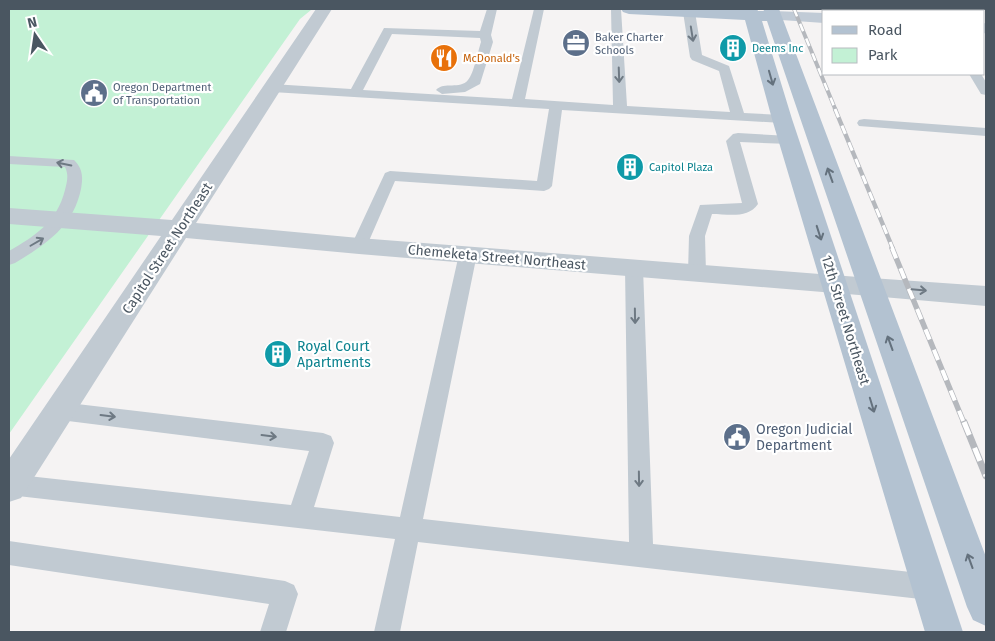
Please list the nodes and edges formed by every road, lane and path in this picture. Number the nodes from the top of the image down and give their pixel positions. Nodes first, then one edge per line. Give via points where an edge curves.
1 (324, 9) edge
2 (492, 9) edge
3 (538, 9) edge
4 (616, 9) edge
5 (629, 9) edge
6 (689, 12) junction
7 (761, 12) edge
8 (822, 18) edge
9 (485, 36) junction
10 (696, 57) joint
11 (976, 75) edge
12 (362, 79) junction
13 (382, 86) junction
14 (272, 88) junction
15 (986, 91) edge
16 (355, 93) junction
17 (518, 102) junction
18 (556, 105) junction
19 (620, 109) junction
20 (738, 116) junction
21 (864, 123) dead end
22 (786, 129) junction
23 (986, 132) edge
24 (9, 160) edge
25 (9, 216) edge
26 (61, 220) junction
27 (179, 229) junction
28 (359, 246) junction
29 (468, 254) junction
30 (9, 259) edge
31 (634, 268) junction
32 (697, 272) junction
33 (834, 284) junction
34 (871, 287) junction
35 (986, 296) edge
36 (60, 411) junction
37 (10, 486) edge
38 (299, 517) junction
39 (408, 529) junction
40 (9, 553) edge
41 (641, 554) junction
42 (929, 587) junction
43 (986, 607) edge
44 (273, 632) edge
45 (387, 632) edge
46 (944, 632) edge

1 - 14 street, Capitol Street Northeast
2 - 9 lane
3 - 17 lane
4 -> 19 lane
5 - 6 main road
6 - 7 main road
6 -> 10 lane
7 - 8 main road
7 -> 22 main road, 12th Street Northeast via 758,31
34 -> 7 main road
9 - 12 lane via 388,30
9 - 13 lane via 487,42 475,82 465,88
10 - 20 lane via 725,69
11 - 15 lane
12 - 13 lane
12 - 16 lane
13 - 16 lane
14 - 16 lane
14 - 27 street, Capitol Street Northeast
16 - 17 lane
17 - 18 lane
18 - 19 lane
18 - 28 lane via 544,186 390,176
19 - 20 lane
20 - 22 lane
21 - 23 lane
22 - 32 lane via 738,136 734,141 750,204 745,209 706,210 697,236
22 -> 33 main road, 12th Street Northeast
26 -> 24 lane via 72,196 75,173 72,166 68,163
25 - 26 street, Chemeketa Street Northeast
26 - 27 street, Chemeketa Street Northeast
30 -> 26 lane via 44,238
27 - 28 street, Chemeketa Street Northeast
27 - 36 street, Capitol Street Northeast
28 - 29 street, Chemeketa Street Northeast
29 - 31 street, Chemeketa Street Northeast
29 - 39 lane
31 - 32 street, Chemeketa Street Northeast
31 -> 41 lane
32 - 33 street, Chemeketa Street Northeast
33 - 34 street, Chemeketa Street Northeast
33 -> 42 main road, 12th Street Northeast
34 -> 35 street, Chemeketa Street Northeast
43 -> 34 main road
36 - 37 street, Capitol Street Northeast
36 -> 38 lane via 323,443
37 - 38 lane
38 - 39 lane
39 - 41 lane
39 - 45 lane
40 - 44 lane via 285,594
41 - 42 lane
42 - 46 main road, 12th Street Northeast

